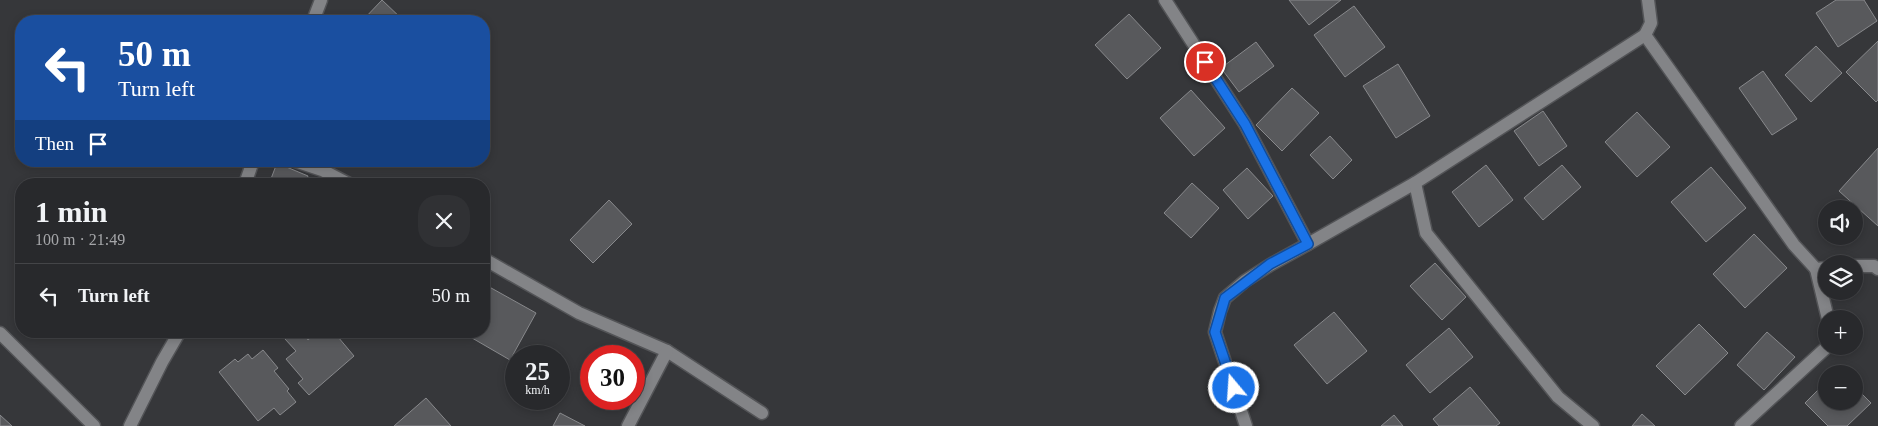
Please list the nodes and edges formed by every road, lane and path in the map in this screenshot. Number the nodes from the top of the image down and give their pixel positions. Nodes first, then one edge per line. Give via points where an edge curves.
1 (321, 0) edge
2 (1165, 0) edge
3 (1648, 0) edge
4 (315, 15) edge
5 (1645, 35) junction
6 (313, 167) edge
7 (337, 178) edge
8 (1415, 183) junction
9 (1308, 244) junction
10 (490, 261) edge
11 (1818, 265) edge
12 (1863, 266) edge
13 (1878, 269) edge
14 (0, 333) edge
15 (176, 338) edge
16 (667, 351) junction
17 (1818, 355) edge
18 (762, 412) dead end
19 (94, 426) edge
20 (130, 426) edge
21 (628, 426) edge
22 (1246, 426) edge
23 (1593, 426) edge
24 (1741, 426) edge

1 - 4 street
2 - 9 street via 1245,124
3 - 5 street via 1651,23
5 - 8 street
5 - 11 street via 1794,245
6 - 7 street
8 - 9 street
8 - 23 street via 1426,233 1558,397
9 - 22 street via 1245,281 1225,298 1220,311 1215,332
10 - 16 street via 579,313
12 - 13 street
14 - 19 street
15 - 20 street
16 - 18 street
16 - 21 street
17 - 24 street

